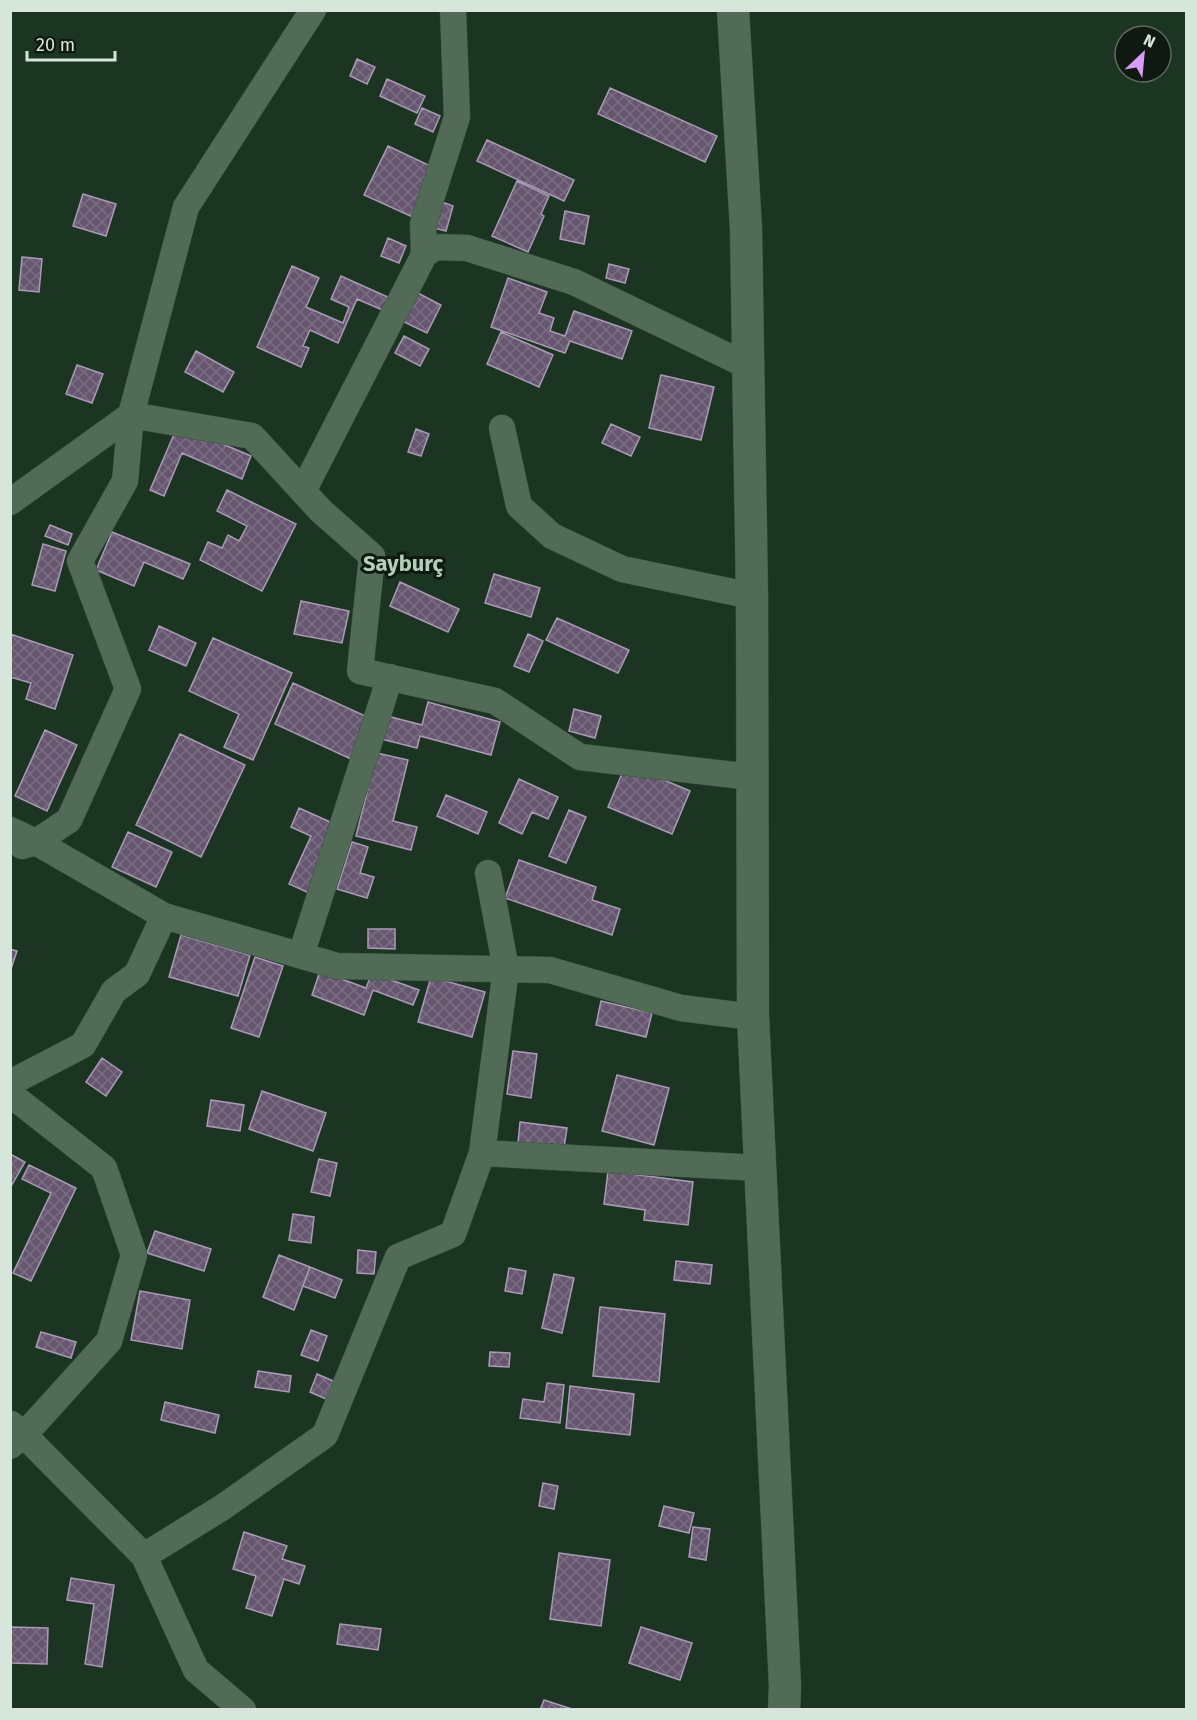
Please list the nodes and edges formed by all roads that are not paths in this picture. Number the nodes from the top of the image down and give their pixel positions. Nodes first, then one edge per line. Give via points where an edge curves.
1 (313, 10) edge
2 (453, 10) edge
3 (733, 10) edge
4 (424, 255) junction
5 (748, 366) junction
6 (131, 415) junction
7 (502, 428) dead end
8 (303, 491) junction
9 (10, 502) edge
10 (752, 596) junction
11 (390, 677) junction
12 (751, 777) junction
13 (10, 830) edge
14 (36, 842) junction
15 (10, 849) edge
16 (488, 873) dead end
17 (164, 916) junction
18 (301, 955) junction
19 (506, 969) junction
20 (753, 1017) junction
21 (10, 1083) edge
22 (10, 1094) edge
23 (482, 1153) junction
24 (759, 1168) junction
25 (15, 1435) edge
26 (144, 1556) junction
27 (243, 1710) edge
28 (784, 1710) edge

1 - 6 street via 186,207
2 - 4 street via 457,117 423,224
3 - 5 street via 746,229
4 - 5 street via 435,247 467,248 574,282
4 - 8 street
5 - 10 street
6 - 8 street via 252,436
6 - 9 street
6 - 14 street via 125,481 80,561 128,688 69,820
7 - 10 street via 519,506 552,536 622,569
8 - 11 street via 372,556 360,671
10 - 12 street
11 - 12 street via 495,701 580,757
11 - 18 street
12 - 20 street
13 - 14 street
14 - 15 street
14 - 17 street
16 - 19 street
17 - 18 street
17 - 21 street via 137,974 114,991 83,1045
18 - 19 street via 337,966
19 - 20 street via 550,970 681,1008
19 - 23 street
20 - 24 street
22 - 25 street via 104,1168 134,1255 109,1341
23 - 24 street
23 - 26 street via 453,1234 398,1257 325,1435
24 - 28 street
25 - 26 street
26 - 27 street via 196,1670

